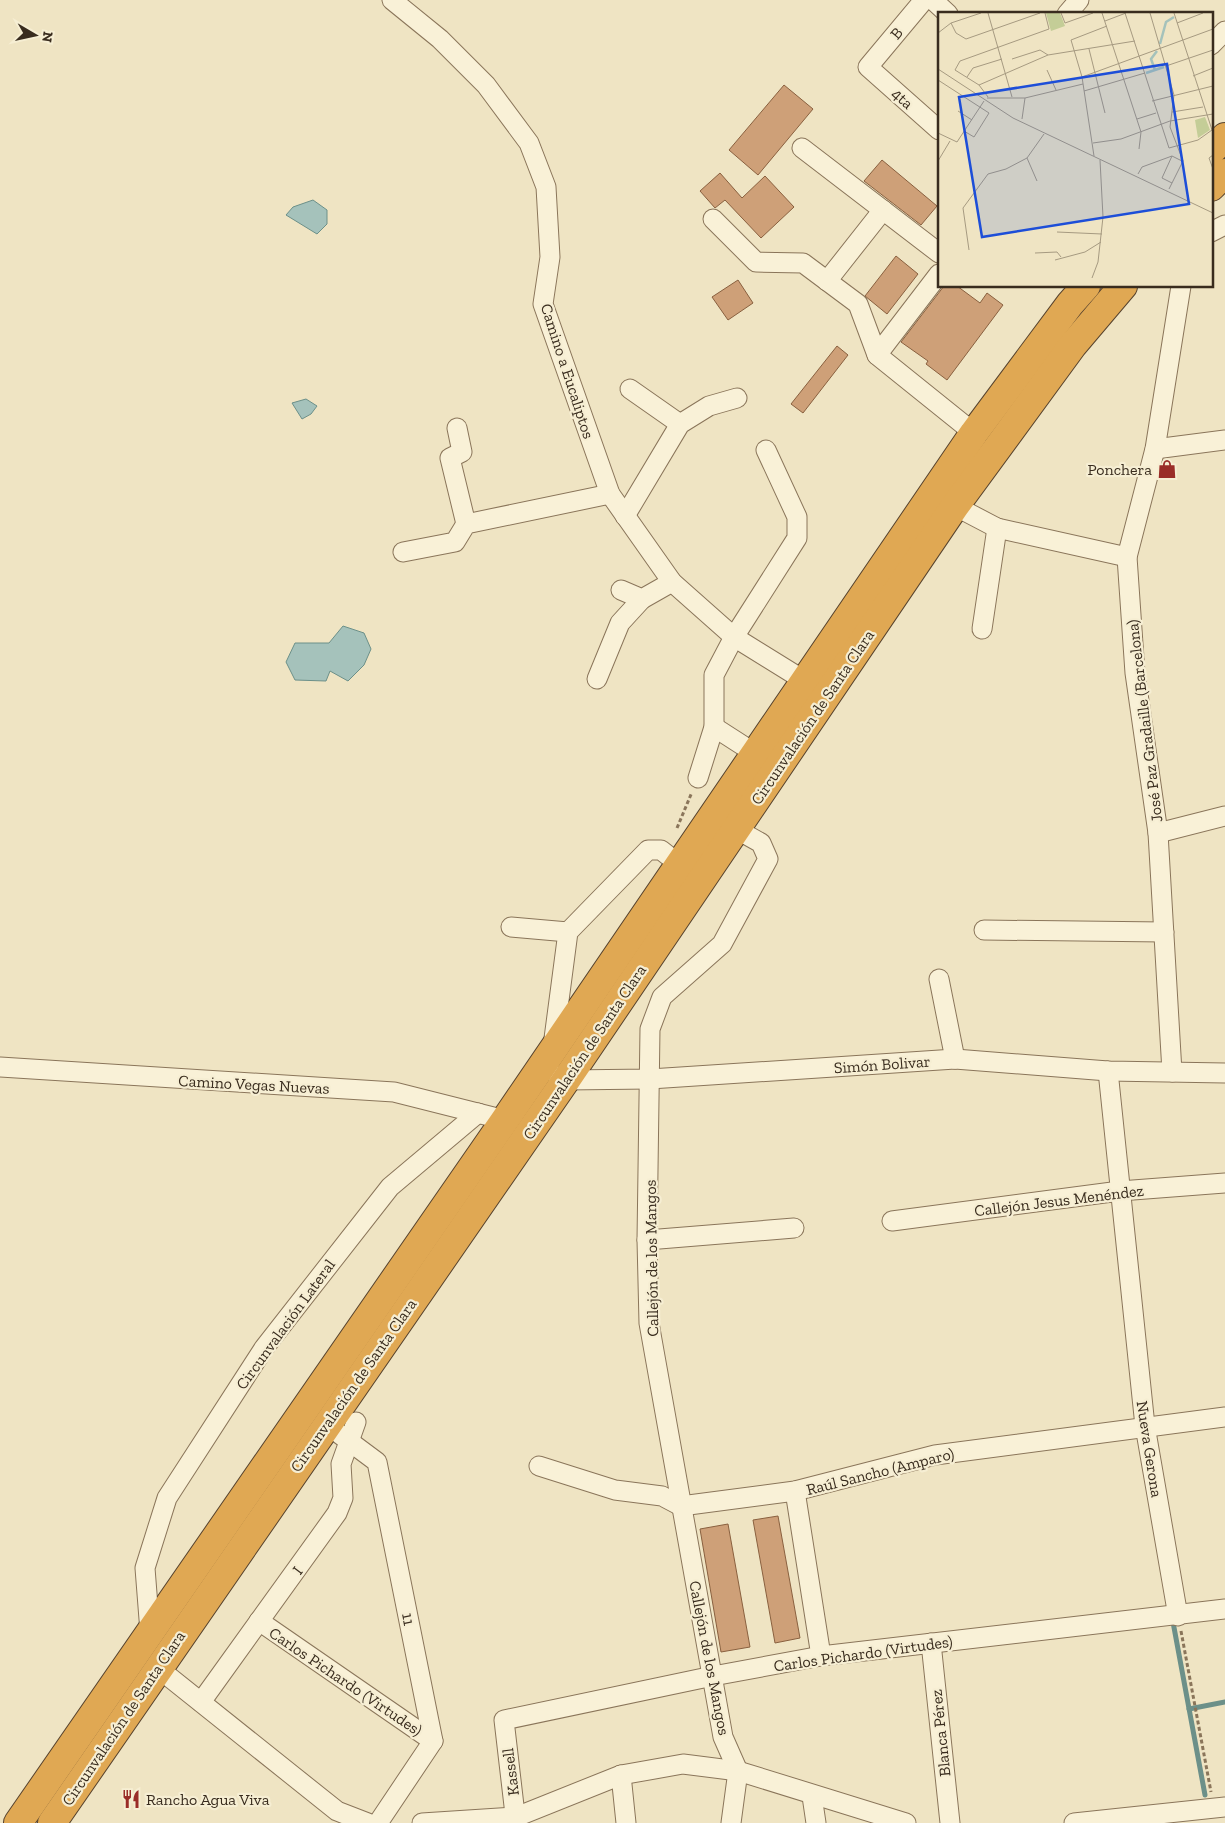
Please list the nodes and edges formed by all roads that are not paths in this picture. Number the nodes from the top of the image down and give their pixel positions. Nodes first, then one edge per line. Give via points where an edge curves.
1 (392, 0) edge
2 (924, 0) edge
3 (934, 0) edge
4 (1079, 0) edge
5 (946, 12) edge
6 (1069, 12) edge
7 (1225, 31) edge
8 (1212, 45) edge
9 (868, 67) joint
10 (938, 129) edge
11 (1225, 137) edge
12 (802, 148) dead end
13 (1212, 151) edge
14 (1225, 172) edge
15 (1212, 186) edge
16 (883, 210) junction
17 (713, 220) dead end
18 (1225, 225) edge
19 (1212, 232) edge
20 (938, 252) edge
21 (938, 275) edge
22 (827, 281) junction
23 (1084, 288) edge
24 (1121, 288) edge
25 (1181, 288) edge
26 (877, 354) junction
27 (630, 389) dead end
28 (737, 398) dead end
29 (680, 424) junction
30 (457, 428) dead end
31 (974, 433) junction
32 (1225, 440) edge
33 (1156, 449) junction
34 (766, 450) dead end
35 (610, 494) junction
36 (955, 506) junction
37 (625, 516) junction
38 (466, 524) junction
39 (997, 528) junction
40 (403, 552) dead end
41 (1127, 557) junction
42 (672, 582) junction
43 (621, 590) dead end
44 (642, 599) junction
45 (982, 629) dead end
46 (734, 637) junction
47 (597, 679) dead end
48 (805, 681) junction
49 (714, 726) junction
50 (756, 754) junction
51 (698, 778) road end
52 (1225, 816) edge
53 (736, 829) junction
54 (1158, 833) junction
55 (670, 858) junction
56 (511, 927) dead end
57 (984, 930) dead end
58 (568, 932) junction
59 (1164, 932) junction
60 (940, 979) dead end
61 (547, 1059) junction
62 (955, 1059) junction
63 (0, 1067) edge
64 (1108, 1071) junction
65 (1172, 1072) junction
66 (1225, 1073) edge
67 (650, 1079) junction
68 (566, 1080) junction
69 (478, 1113) junction
70 (505, 1120) junction
71 (1225, 1183) edge
72 (1120, 1191) junction
73 (892, 1221) dead end
74 (794, 1228) dead end
75 (647, 1240) junction
76 (1225, 1417) edge
77 (326, 1424) junction
78 (1145, 1426) junction
79 (353, 1431) junction
80 (539, 1466) dead end
81 (795, 1492) junction
82 (681, 1506) junction
83 (1225, 1609) edge
84 (1178, 1616) junction
85 (259, 1621) junction
86 (150, 1632) junction
87 (931, 1643) junction
88 (821, 1656) junction
89 (158, 1668) junction
90 (713, 1676) junction
91 (201, 1702) junction
92 (504, 1720) joint
93 (433, 1741) junction
94 (738, 1771) junction
95 (621, 1775) junction
96 (812, 1796) junction
97 (1218, 1813) edge
98 (516, 1820) edge
99 (18, 1823) edge
100 (52, 1823) edge
101 (368, 1823) edge
102 (378, 1823) edge
103 (422, 1823) edge
104 (626, 1823) edge
105 (731, 1823) edge
106 (816, 1823) edge
107 (906, 1823) edge
108 (950, 1823) edge
109 (1074, 1823) edge

1 - 35 street, Camino a Eucaliptos via 440,39 486,85 529,144 546,187 550,257 543,304
2 - 9 street, B
3 - 5 street
4 - 6 street
7 - 8 street
9 - 10 street, 4ta
11 - 13 highway
12 - 16 street
14 - 15 highway
16 - 20 street
16 - 22 street
17 - 22 street via 756,262 802,262
18 - 19 street
21 - 26 street
22 - 26 street via 858,304
23 - 31 highway, Circunvalación de Santa Clara
24 - 36 highway, Circunvalación de Santa Clara via 1073,345
25 - 33 street, José Paz Gradaille (Barcelona)
26 - 31 street
27 - 29 street
28 - 29 street via 709,406
29 - 37 street
30 - 38 street via 462,452 450,458
31 - 48 highway, Circunvalación de Santa Clara
32 - 33 street
33 - 41 street, José Paz Gradaille (Barcelona)
34 - 46 street via 797,518 797,538
35 - 37 street, Camino a Eucaliptos
35 - 38 street
36 - 39 street
36 - 53 highway, Circunvalación de Santa Clara
37 - 42 street, Camino a Eucaliptos
38 - 40 street via 455,542
39 - 41 street
39 - 45 street
41 - 54 street, José Paz Gradaille (Barcelona) via 1135,673
42 - 44 street
42 - 46 street, Camino a Eucaliptos
43 - 44 street
44 - 47 street via 620,623
46 - 48 street, Camino a Eucaliptos
46 - 49 street via 714,675
48 - 50 highway, Circunvalación de Santa Clara
49 - 50 street
49 - 51 street
50 - 55 highway, Circunvalación de Santa Clara
52 - 54 street
53 - 67 street, Callejón de los Mangos via 761,843 768,859 722,944 662,997 650,1029
53 - 68 highway, Circunvalación de Santa Clara
54 - 59 street, José Paz Gradaille (Barcelona)
55 - 58 street via 648,850
55 - 61 highway, Circunvalación de Santa Clara
56 - 58 street
57 - 59 street
58 - 61 street
59 - 65 street, José Paz Gradaille (Barcelona)
60 - 62 street
61 - 68 street, Simón Bolivar
61 - 70 highway, Circunvalación de Santa Clara
62 - 64 street, Simón Bolivar
62 - 67 street, Simón Bolivar
63 - 69 street, Camino Vegas Nuevas via 394,1092
64 - 65 street, Simón Bolivar
64 - 72 street, Nueva Gerona
65 - 66 street, Simón Bolivar
67 - 68 street, Simón Bolivar
67 - 75 street, Callejón de los Mangos
68 - 77 highway, Circunvalación de Santa Clara
69 - 70 street, Camino Vegas Nuevas
69 - 86 street, Circunvalación Lateral via 390,1187 264,1348 167,1498 145,1568
70 - 86 highway, Circunvalación de Santa Clara
71 - 72 street, Callejón Jesus Menéndez
72 - 73 street, Callejón Jesus Menéndez
72 - 78 street, Nueva Gerona
74 - 75 street
75 - 82 street, Callejón de los Mangos via 649,1323
76 - 78 street, Raúl Sancho (Amparo)
77 - 79 street, 11
77 - 89 highway, Circunvalación de Santa Clara
78 - 81 street, Raúl Sancho (Amparo) via 935,1454
78 - 84 street, Nueva Gerona
79 - 85 street, I via 342,1464 343,1498 337,1513
79 - 93 street, 11 via 377,1462
80 - 82 street via 615,1490 662,1496
81 - 82 street, Raúl Sancho (Amparo)
81 - 88 street
82 - 90 street, Callejón de los Mangos
83 - 84 street, Carlos Pichardo (Virtudes)
84 - 87 street, Carlos Pichardo (Virtudes)
85 - 91 street, I
85 - 93 street, Carlos Pichardo (Virtudes)
86 - 99 highway, Circunvalación de Santa Clara
87 - 88 street, Carlos Pichardo (Virtudes)
87 - 108 street, Blanca Pérez
88 - 90 street, Carlos Pichardo (Virtudes)
89 - 91 street
89 - 100 highway, Circunvalación de Santa Clara
90 - 92 street, Carlos Pichardo (Virtudes)
90 - 94 street, Callejón de los Mangos via 723,1737
91 - 101 street via 337,1811
92 - 98 street, Kassell
93 - 102 street
94 - 95 street via 683,1764
94 - 96 street
94 - 105 street
95 - 98 street
95 - 104 street
96 - 106 street
96 - 107 street
97 - 109 street
98 - 103 street

